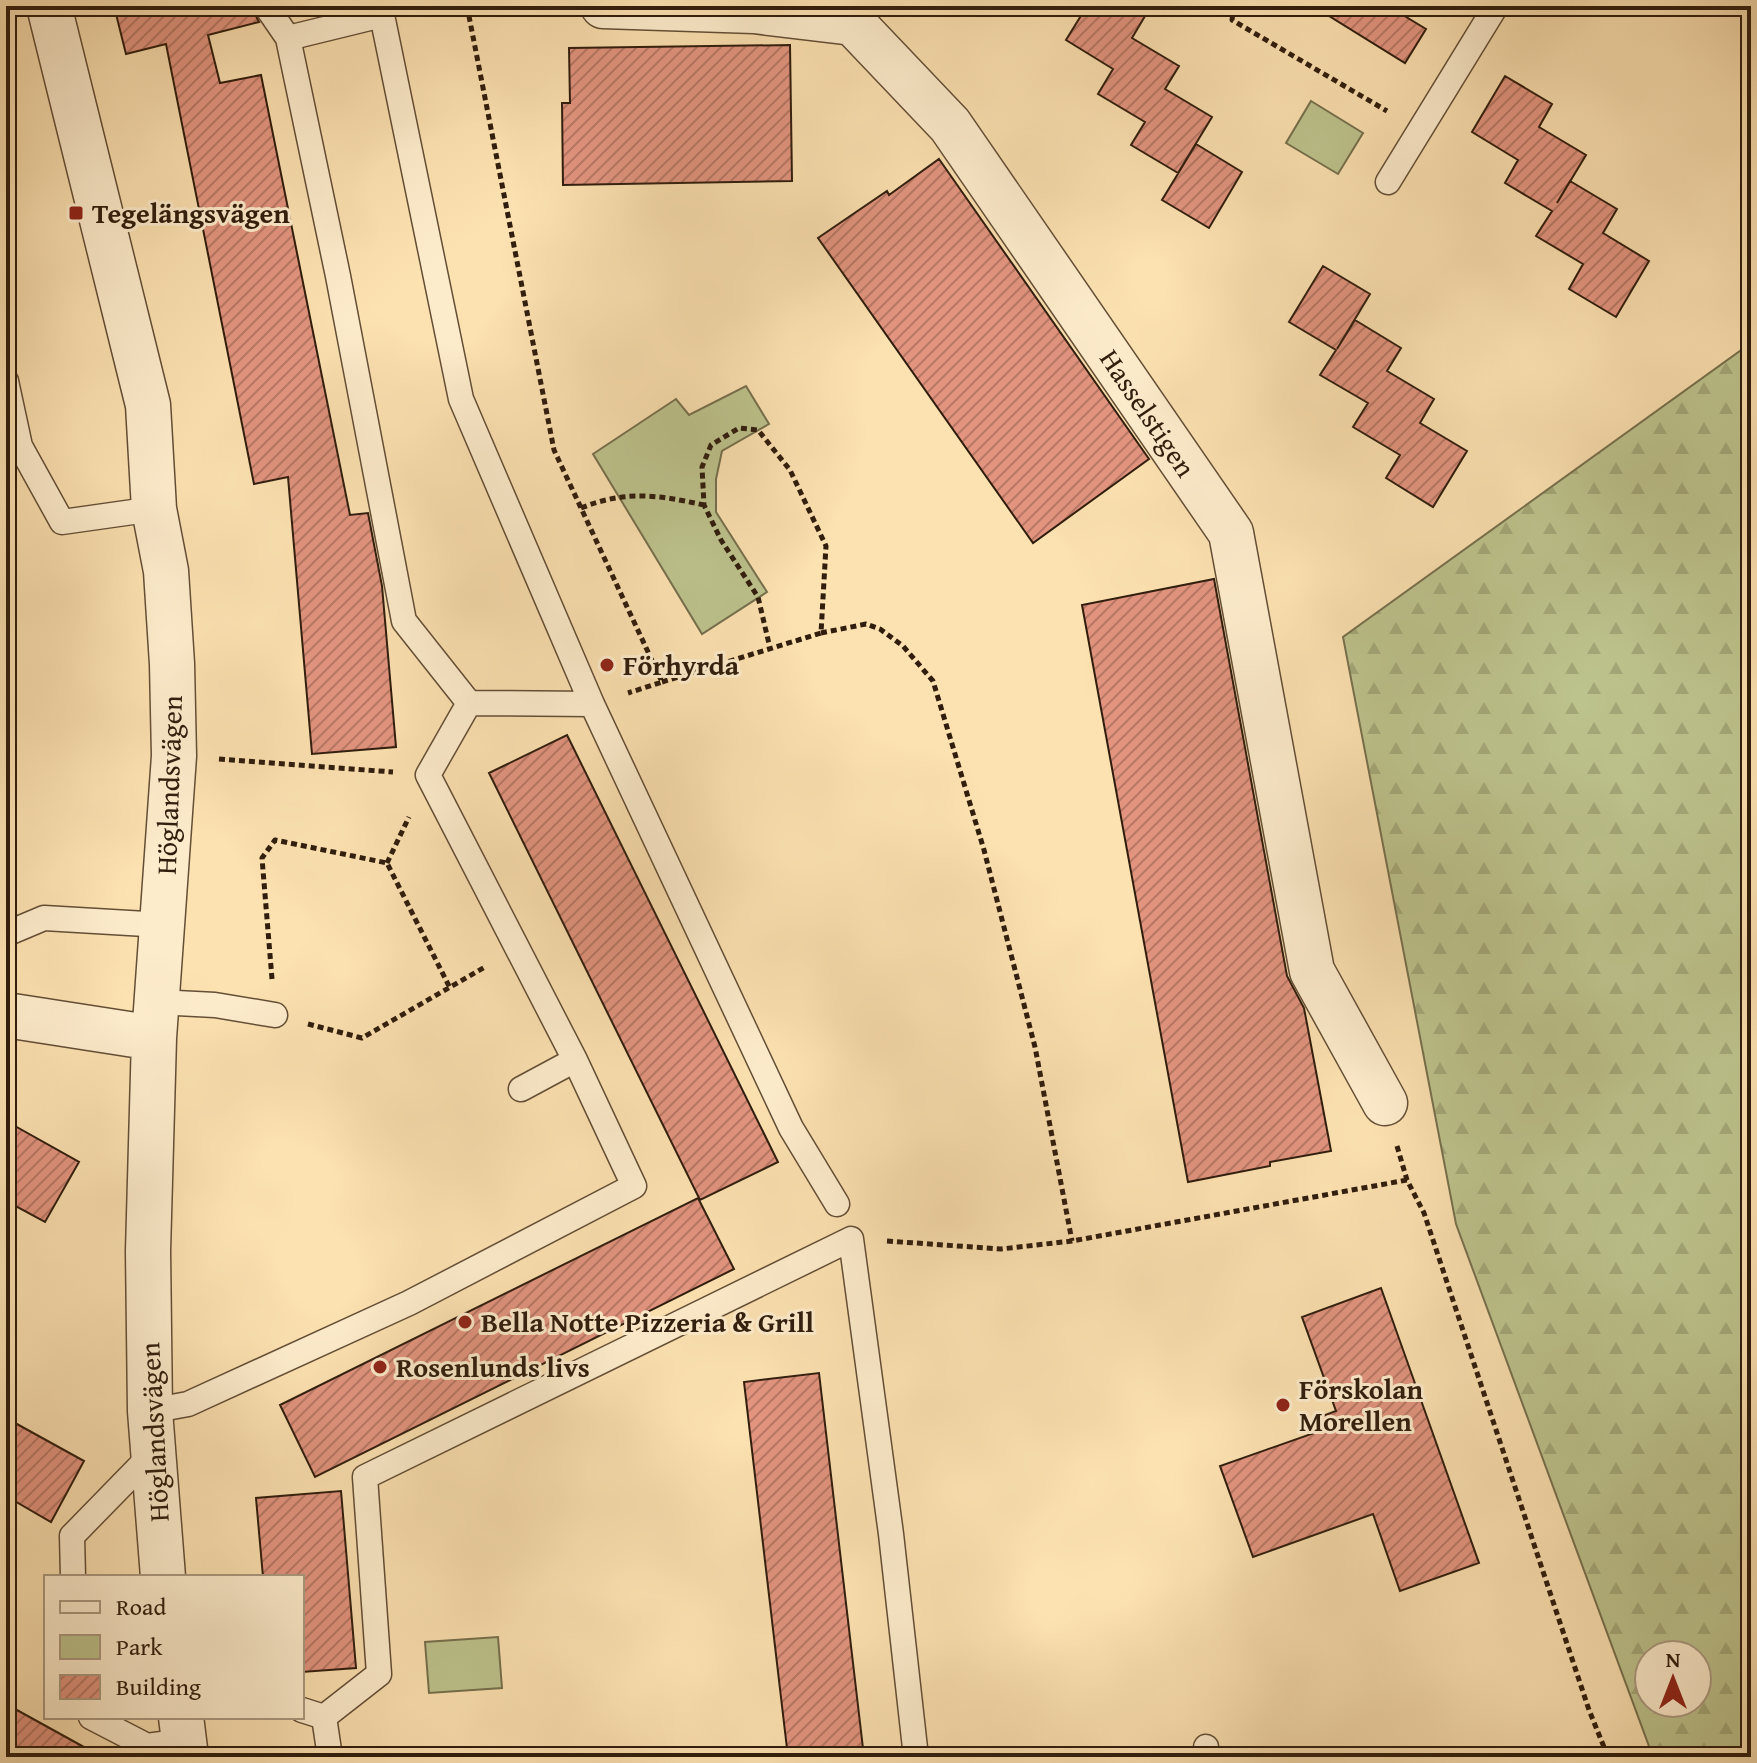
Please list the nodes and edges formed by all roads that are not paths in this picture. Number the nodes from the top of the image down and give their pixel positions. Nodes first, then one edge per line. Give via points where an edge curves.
1 (49, 6) edge
2 (266, 6) edge
3 (603, 6) edge
4 (1496, 6) edge
5 (383, 10) edge
6 (288, 38) junction
7 (1388, 182) dead end
8 (6, 381) edge
9 (154, 509) junction
10 (469, 703) junction
11 (592, 704) junction
12 (163, 925) junction
13 (6, 934) edge
14 (6, 1015) edge
15 (275, 1015) road end
16 (155, 1020) junction
17 (575, 1060) junction
18 (521, 1089) dead end
19 (1385, 1103) road end
20 (837, 1204) dead end
21 (151, 1432) junction
22 (73, 1575) edge
23 (163, 1575) edge
24 (313, 1714) edge
25 (100, 1719) edge
26 (172, 1736) edge
27 (330, 1757) edge
28 (916, 1757) edge

1 - 9 street, Höglandsvägen via 148,405
2 - 6 lane
3 - 19 street, Hasselstigen via 754,11 853,23 950,125 1231,533 1312,971
4 - 7 lane
5 - 6 lane
5 - 11 lane via 461,399
6 - 10 lane via 404,621
8 - 9 lane via 20,446 62,522
9 - 12 street, Höglandsvägen via 166,571 174,756
10 - 11 lane
10 - 17 lane via 428,775
11 - 20 lane via 791,1128
12 - 13 lane via 44,918
12 - 16 street, Höglandsvägen
14 - 16 street
15 - 16 lane via 215,1005
16 - 21 street, Höglandsvägen via 148,1251
17 - 18 lane
17 - 21 lane via 634,1186 409,1303 188,1404
21 - 22 lane via 72,1536
21 - 23 street, Höglandsvägen
24 - 27 lane
24 - 28 lane via 379,1674 365,1477 851,1239
25 - 26 lane

